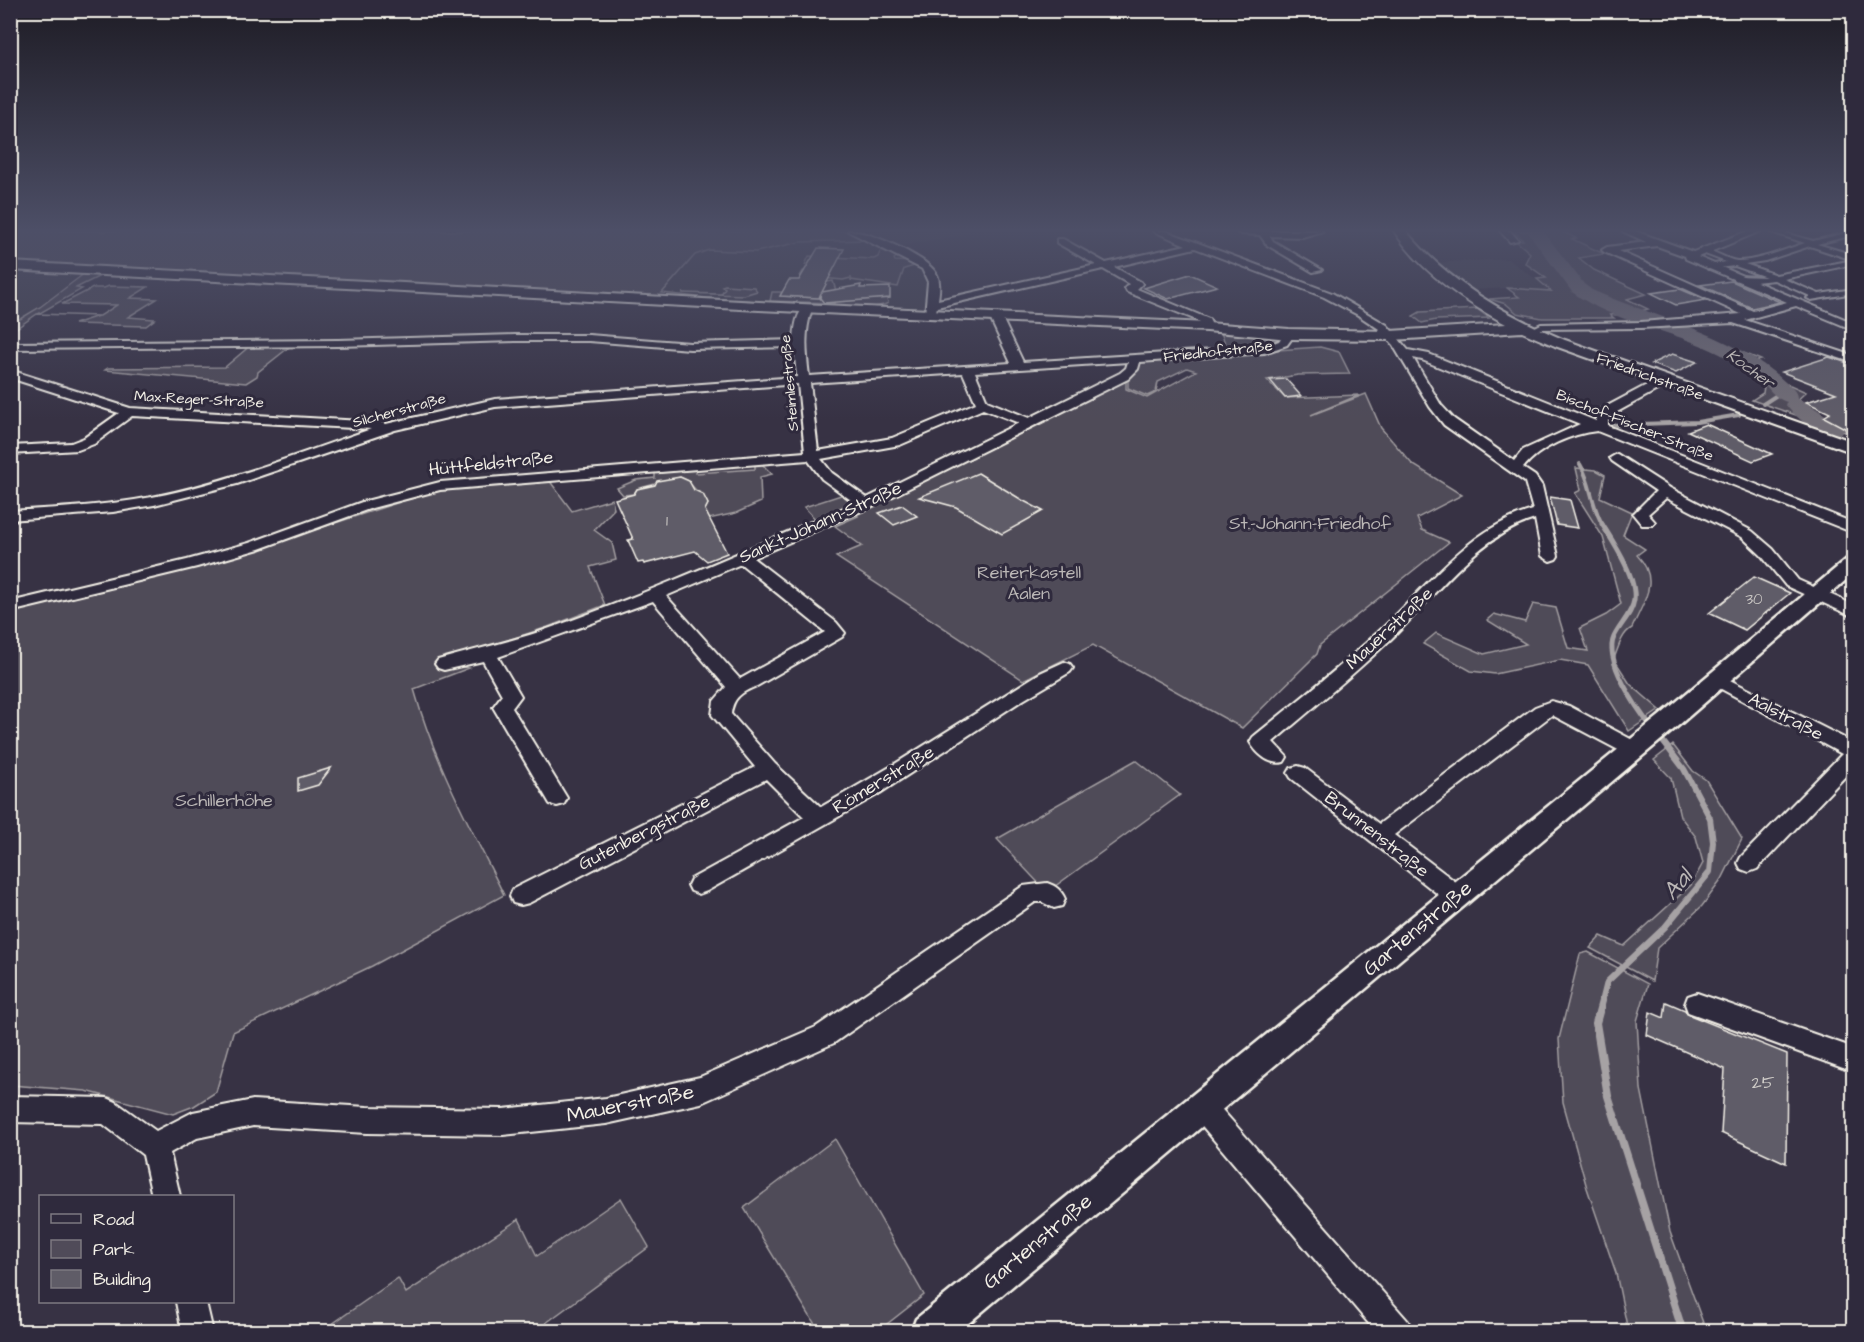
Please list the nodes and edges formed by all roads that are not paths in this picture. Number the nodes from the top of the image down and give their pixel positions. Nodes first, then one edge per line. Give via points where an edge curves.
1 (522, 294) edge
2 (932, 294) edge
3 (995, 294) edge
4 (1140, 294) edge
5 (1326, 294) edge
6 (1467, 294) edge
7 (1473, 294) edge
8 (1706, 294) edge
9 (1774, 294) edge
10 (1811, 294) edge
11 (1847, 294) edge
12 (1819, 297) junction
13 (1792, 301) junction
14 (807, 309) junction
15 (931, 310) junction
16 (1752, 315) junction
17 (996, 318) junction
18 (1732, 320) junction
19 (1207, 327) junction
20 (1541, 327) junction
21 (1854, 327) edge
22 (1523, 328) junction
23 (1289, 334) junction
24 (1390, 335) junction
25 (1575, 339) junction
26 (799, 343) junction
27 (10, 346) edge
28 (1403, 353) junction
29 (1134, 360) junction
30 (1854, 360) edge
31 (1019, 367) junction
32 (968, 370) junction
33 (10, 374) edge
34 (804, 380) junction
35 (1664, 381) junction
36 (983, 404) junction
37 (129, 412) junction
38 (1030, 423) junction
39 (391, 427) junction
40 (1595, 427) junction
41 (1854, 439) edge
42 (1854, 448) edge
43 (10, 450) edge
44 (812, 456) junction
45 (1617, 458) dead end
46 (1516, 468) junction
47 (1665, 491) junction
48 (866, 504) junction
49 (1541, 512) junction
50 (10, 516) edge
51 (1647, 522) dead end
52 (1854, 529) edge
53 (741, 556) junction
54 (1550, 556) dead end
55 (1854, 563) edge
56 (656, 594) junction
57 (1817, 596) junction
58 (10, 607) edge
59 (1854, 612) edge
60 (488, 654) junction
61 (444, 664) dead end
62 (1064, 668) dead end
63 (1718, 680) junction
64 (736, 687) junction
65 (1648, 737) junction
66 (1854, 753) edge
67 (1277, 757) dead end
68 (768, 769) junction
69 (1298, 773) dead end
70 (557, 798) dead end
71 (819, 818) junction
72 (1379, 835) junction
73 (1749, 863) dead end
74 (699, 885) dead end
75 (521, 896) dead end
76 (1457, 896) junction
77 (1054, 899) dead end
78 (1697, 1004) dead end
79 (1854, 1060) edge
80 (1201, 1105) junction
81 (10, 1108) edge
82 (155, 1147) junction
83 (166, 1195) edge
84 (191, 1303) edge
85 (198, 1332) edge
86 (929, 1332) edge
87 (1397, 1332) edge

1 - 14 main road
2 - 15 street
3 - 15 street
4 - 19 street via 1198,318
5 - 24 street via 1362,313
6 - 22 main road, Friedrichstraße
7 - 20 main road, Friedrichstraße
8 - 16 street
9 - 13 street
10 - 12 street
11 - 12 street
12 - 13 street
13 - 16 street
13 - 21 street
14 - 15 main road
14 - 26 street, Steimlestraße
15 - 17 main road
16 - 18 street
17 - 19 main road
17 - 31 street
18 - 25 street via 1626,324
18 - 30 street
19 - 23 main road
20 - 22 main road, Friedhofstraße
20 - 25 main road, Friedrichstraße
22 - 24 main road, Friedhofstraße
22 - 25 main road, Friedrichstraße
23 - 24 main road, Friedhofstraße
23 - 29 street, Friedhofstraße via 1283,343 1264,350
24 - 28 street
25 - 35 main road, Friedrichstraße
25 - 41 main road, Friedrichstraße
26 - 27 street via 690,346 589,338 515,338
26 - 34 street, Steimlestraße
28 - 40 street, Bischof-Fischer-Straße via 1425,357
28 - 46 street via 1449,422
29 - 31 street, Friedhofstraße
29 - 38 street, Sankt-Johann-Straße via 1132,369 1124,376
31 - 32 street, Friedhofstraße
32 - 34 street, Friedhofstraße
32 - 36 street
33 - 37 street, Max-Reger-Straße
34 - 39 street, Silcherstraße via 526,399
34 - 44 street, Steimlestraße
35 - 40 street via 1601,415 1603,423
35 - 42 main road, Friedrichstraße
36 - 38 street
36 - 44 street, Hüttfeldstraße via 895,442
37 - 39 street, Max-Reger-Straße
37 - 43 street via 89,441 73,447
38 - 48 street, Sankt-Johann-Straße
39 - 50 street, Silcherstraße via 232,481 154,501
40 - 46 street via 1579,428 1528,453
40 - 52 street, Bischof-Fischer-Straße
44 - 48 street via 827,476
44 - 58 street, Hüttfeldstraße via 440,486 367,505 191,564
45 - 47 street
46 - 49 street via 1535,486
47 - 51 street via 1640,514
47 - 57 street via 1748,534 1792,583
48 - 53 street, Sankt-Johann-Straße
49 - 54 street
49 - 67 street, Mauerstraße via 1524,515 1456,563 1384,636 1260,742
53 - 56 street, Sankt-Johann-Straße
53 - 64 street via 836,633
55 - 57 street, Gartenstraße
56 - 60 street, Sankt-Johann-Straße
56 - 64 street
57 - 59 street
57 - 63 street, Gartenstraße
60 - 61 street, Sankt-Johann-Straße
60 - 70 street via 512,696 502,707
62 - 71 street, Römerstraße via 1025,688 924,756
63 - 65 street, Gartenstraße
63 - 66 street, Aalstraße
64 - 68 street via 723,700 721,715
65 - 72 street via 1551,708
65 - 76 street, Gartenstraße
66 - 73 street
68 - 71 street
68 - 75 street, Gutenbergstraße
69 - 72 street, Brunnenstraße
71 - 74 street, Römerstraße
72 - 76 street, Brunnenstraße
76 - 80 street, Gartenstraße
77 - 82 street, Mauerstraße via 1047,892 1031,893 825,1035 701,1090 606,1112 503,1122 253,1113 193,1125
78 - 79 street
80 - 86 street, Gartenstraße
80 - 87 street
81 - 82 street via 107,1112
82 - 83 street
84 - 85 street

